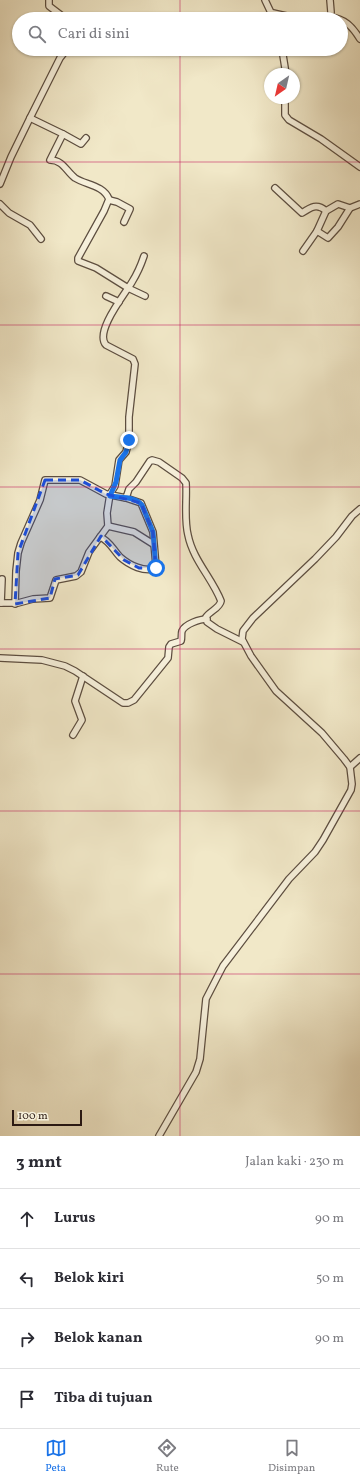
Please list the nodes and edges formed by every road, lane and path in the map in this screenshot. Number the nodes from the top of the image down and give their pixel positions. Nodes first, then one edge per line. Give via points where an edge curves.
1 (49, 0) edge
2 (265, 0) edge
3 (330, 0) edge
4 (57, 12) edge
5 (272, 12) edge
6 (330, 12) edge
7 (348, 24) edge
8 (360, 39) edge
9 (62, 56) edge
10 (283, 56) edge
11 (285, 68) edge
12 (285, 104) edge
13 (30, 118) junction
14 (63, 134) junction
15 (86, 138) dead end
16 (360, 167) edge
17 (0, 184) edge
18 (275, 188) dead end
19 (109, 200) junction
20 (0, 204) edge
21 (360, 204) edge
22 (350, 208) junction
23 (326, 211) junction
24 (124, 222) dead end
25 (317, 231) junction
26 (41, 239) dead end
27 (303, 251) dead end
28 (144, 256) dead end
29 (128, 288) junction
30 (106, 296) dead end
31 (145, 296) dead end
32 (119, 302) junction
33 (110, 496) junction
34 (126, 498) junction
35 (360, 509) edge
36 (108, 526) junction
37 (100, 537) junction
38 (153, 544) junction
39 (2, 579) dead end
40 (1, 603) edge
41 (15, 604) junction
42 (206, 619) junction
43 (243, 642) junction
44 (0, 658) edge
45 (83, 676) junction
46 (73, 735) dead end
47 (360, 758) edge
48 (350, 767) junction
49 (159, 1136) edge

1 - 4 street via 49,6
2 - 5 street
3 - 6 street
7 - 8 street
9 - 13 street
10 - 11 street
12 - 16 street via 286,118 321,138
13 - 14 street
13 - 17 street
14 - 15 street via 82,144
14 - 19 street via 50,160 61,164 74,177 99,189
18 - 23 street via 302,213 314,206
19 - 24 street via 130,209
19 - 29 street via 78,261 96,268
20 - 26 street via 9,213 30,225
21 - 22 street
22 - 23 street via 338,204
22 - 25 street via 328,238
23 - 25 street
25 - 27 street
28 - 29 street
29 - 31 street
29 - 32 street
30 - 32 street
32 - 33 street via 106,325 103,341 114,350 133,359 135,364 129,440 126,452 120,460 116,482
33 - 34 street
33 - 36 street
33 - 41 street via 80,480 45,480 40,500 19,548
34 - 38 street via 142,505 151,525
34 - 42 street via 131,486 152,460 159,462 184,481 188,537 200,565 214,585 221,601
35 - 43 street via 315,559 253,618 244,631
36 - 37 street
36 - 38 street via 134,532
37 - 38 street via 108,541 124,560 139,568 153,570 156,567
37 - 41 street via 89,552 81,572 76,576 56,580 51,597
39 - 40 street
40 - 41 street
42 - 43 street via 217,629
42 - 45 street via 198,620 184,628 181,641 171,644 168,658 131,702 123,703
43 - 48 street via 276,692 322,733
44 - 45 street via 42,660 65,666
45 - 46 street via 75,702 82,720
47 - 48 street
48 - 49 street via 352,784 348,796 324,840 241,941 223,966 208,994 196,1072

